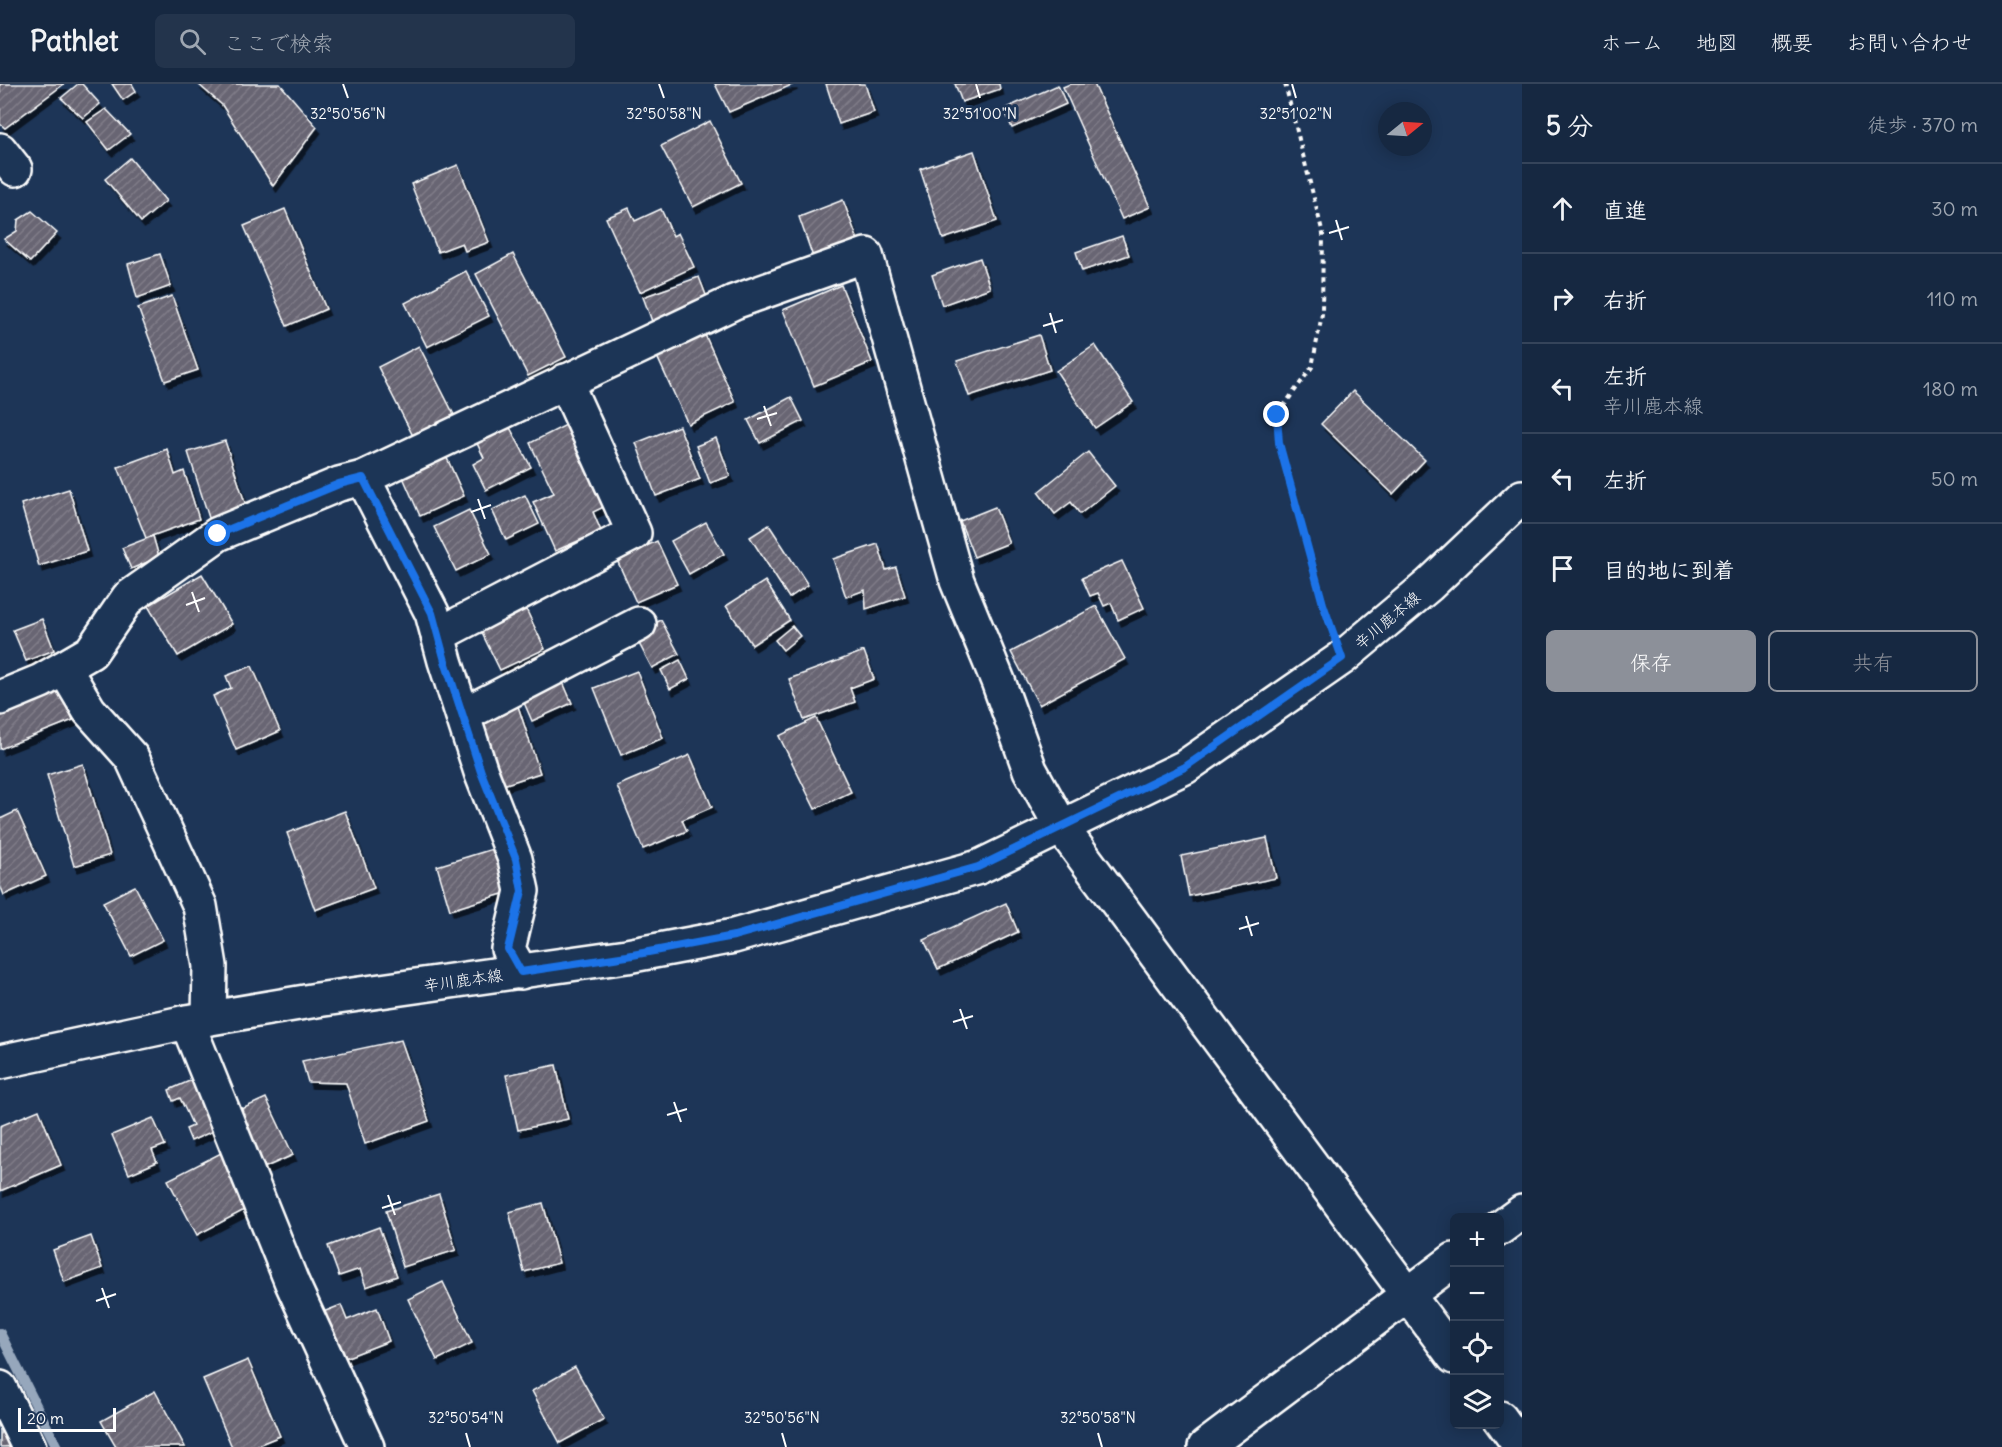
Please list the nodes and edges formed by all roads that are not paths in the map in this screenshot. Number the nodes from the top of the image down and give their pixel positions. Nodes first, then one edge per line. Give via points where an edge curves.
1 (565, 381) junction
2 (363, 478) junction
3 (1522, 497) edge
4 (639, 624) dead end
5 (438, 635) junction
6 (64, 668) junction
7 (0, 698) edge
8 (463, 715) junction
9 (1062, 828) junction
10 (521, 972) junction
11 (198, 1020) junction
12 (0, 1062) edge
13 (1522, 1212) edge
14 (1504, 1225) edge
15 (1450, 1263) edge
16 (1407, 1293) junction
17 (1450, 1350) edge
18 (0, 1388) edge
19 (1504, 1424) edge
20 (28, 1447) edge
21 (367, 1447) edge
22 (1205, 1447) edge
23 (1521, 1447) edge

1 - 2 street
1 - 5 street via 634,532
1 - 9 street via 734,302 866,255 957,581 1030,770
2 - 5 street via 432,613
2 - 6 street via 339,484 218,534 128,598 91,652
3 - 9 street, 辛川鹿本線 via 1429,585 1342,658 1185,767
4 - 8 street
5 - 8 street
6 - 7 street
6 - 11 street via 89,710 132,758 200,906 210,966
8 - 10 street via 516,859 522,891 508,949
9 - 10 street, 辛川鹿本線 via 978,867 734,936
9 - 16 street
10 - 11 street, 辛川鹿本線
11 - 12 street, 辛川鹿本線
11 - 21 street via 291,1283
13 - 14 street
15 - 16 street
16 - 17 street
16 - 22 street
18 - 20 street
19 - 23 street

